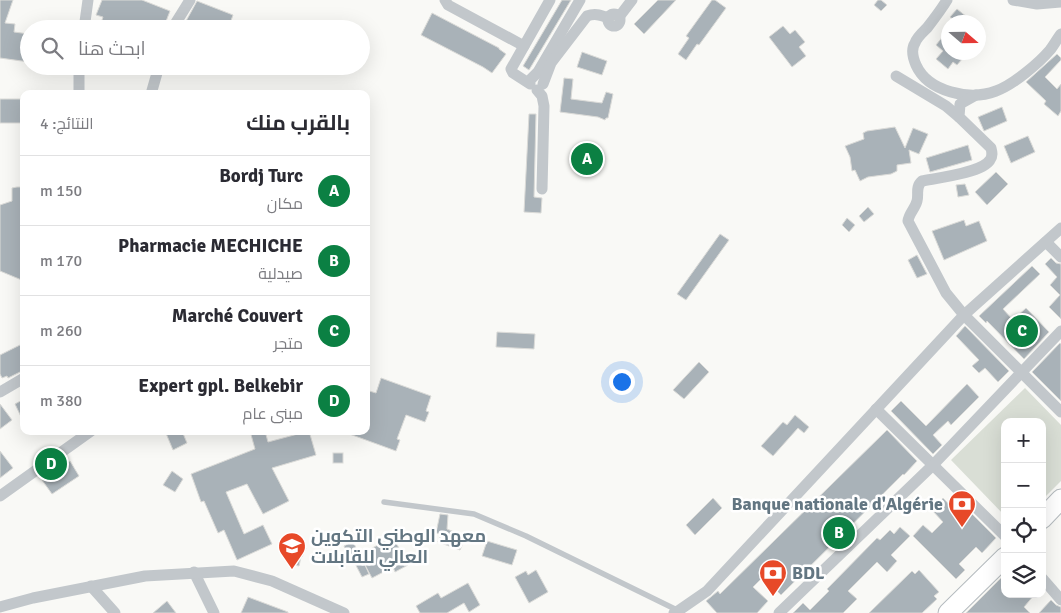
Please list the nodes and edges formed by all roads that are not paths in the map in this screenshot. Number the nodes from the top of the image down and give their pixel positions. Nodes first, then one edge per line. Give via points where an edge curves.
1 (88, 0) edge
2 (190, 0) edge
3 (445, 0) edge
4 (550, 0) edge
5 (580, 0) edge
6 (632, 0) edge
7 (947, 0) edge
8 (1013, 0) edge
9 (1061, 2) edge
10 (85, 20) edge
11 (178, 20) edge
12 (1061, 34) edge
13 (524, 46) junction
14 (79, 75) edge
15 (156, 75) edge
16 (896, 76) dead end
17 (535, 84) junction
18 (80, 90) edge
19 (152, 90) edge
20 (976, 95) junction
21 (959, 117) junction
22 (542, 189) dead end
23 (1061, 228) edge
24 (1046, 242) junction
25 (1061, 257) edge
26 (964, 315) junction
27 (1061, 331) edge
28 (1022, 371) junction
29 (20, 380) edge
30 (0, 392) edge
31 (876, 409) junction
32 (1061, 412) edge
33 (85, 435) edge
34 (933, 465) junction
35 (0, 496) edge
36 (1061, 499) edge
37 (384, 502) dead end
38 (1046, 515) edge
39 (1001, 532) edge
40 (1001, 561) edge
41 (194, 572) junction
42 (1046, 583) edge
43 (91, 586) junction
44 (966, 596) junction
45 (1061, 600) edge
46 (0, 607) edge
47 (676, 612) edge
48 (115, 613) edge
49 (214, 613) edge
50 (344, 613) edge
51 (779, 613) edge
52 (935, 613) edge
53 (948, 613) edge
54 (956, 613) edge

1 - 10 street
2 - 11 street
3 - 13 street via 448,5
4 - 13 street
5 - 17 street via 538,72
6 - 17 street via 614,17 587,16
7 - 20 street via 914,43 913,58 921,74 934,84 962,94
8 - 9 street via 1037,4
12 - 20 street via 1029,70 1003,89
13 - 17 street via 511,69
14 - 18 street
15 - 19 street
16 - 21 street
17 - 22 street via 544,101
20 - 21 street via 960,104
21 - 26 street via 991,148 991,159 979,169 922,181 917,188 918,200 908,221 946,293
23 - 24 street
24 - 25 street
24 - 26 street
26 - 28 street
26 - 31 street
27 - 28 street
28 - 32 street
28 - 34 street
29 - 30 street
31 - 34 street
31 - 47 street via 707,591
33 - 35 street
34 - 39 street
34 - 51 street
36 - 38 main road
37 - 47 lane via 474,514 526,536
40 - 44 main road
41 - 43 street via 145,576
41 - 49 street
41 - 50 street via 234,571 272,581
42 - 45 street
43 - 46 street
43 - 48 street
44 - 52 main road
44 - 53 main road
44 - 54 main road

